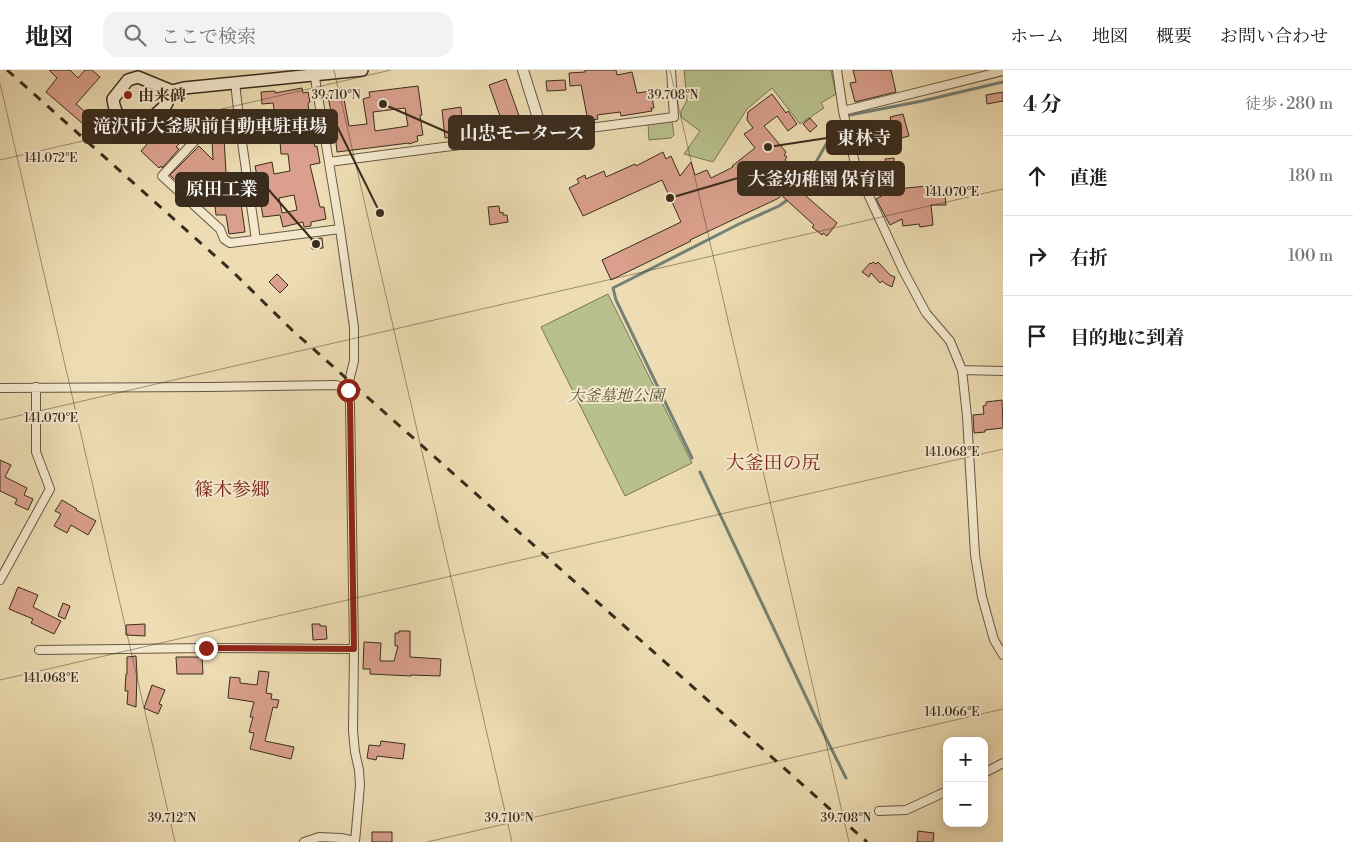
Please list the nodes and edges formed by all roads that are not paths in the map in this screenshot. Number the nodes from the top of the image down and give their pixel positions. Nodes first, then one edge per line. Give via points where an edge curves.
1 (362, 70) edge
2 (523, 70) edge
3 (671, 70) edge
4 (837, 70) edge
5 (1003, 71) edge
6 (315, 72) edge
7 (235, 82) junction
8 (172, 91) junction
9 (842, 111) junction
10 (240, 128) junction
11 (543, 134) junction
12 (330, 162) junction
13 (340, 228) junction
14 (256, 240) junction
15 (962, 370) junction
16 (1003, 371) edge
17 (0, 388) edge
18 (36, 388) junction
19 (348, 390) junction
20 (0, 580) edge
21 (354, 649) junction
22 (38, 650) dead end
23 (1003, 656) edge
24 (1003, 763) edge
25 (988, 771) edge
26 (943, 793) edge
27 (879, 811) dead end
28 (304, 842) edge
29 (355, 842) edge

1 - 6 main road
2 - 11 street
3 - 11 street via 674,116
4 - 9 street
5 - 9 street
6 - 7 main road
6 - 12 street
7 - 8 main road
7 - 10 street
8 - 8 main road via 166,105 144,125 135,127 120,118 114,107 113,98 128,80 138,77
9 - 15 street via 856,168 903,270 926,313 950,341
10 - 14 street
10 - 14 street via 204,131 162,176 220,229 224,240 230,243
11 - 12 street
12 - 13 street
13 - 14 street
13 - 19 street via 354,327 354,362
15 - 16 street
15 - 23 street via 975,555 982,597 994,640
17 - 18 street
18 - 19 street via 336,385
18 - 20 street via 36,452 50,490
19 - 21 street
21 - 22 street
21 - 29 street via 353,731 360,785
24 - 25 street
26 - 27 street via 906,810
28 - 29 street via 319,837

